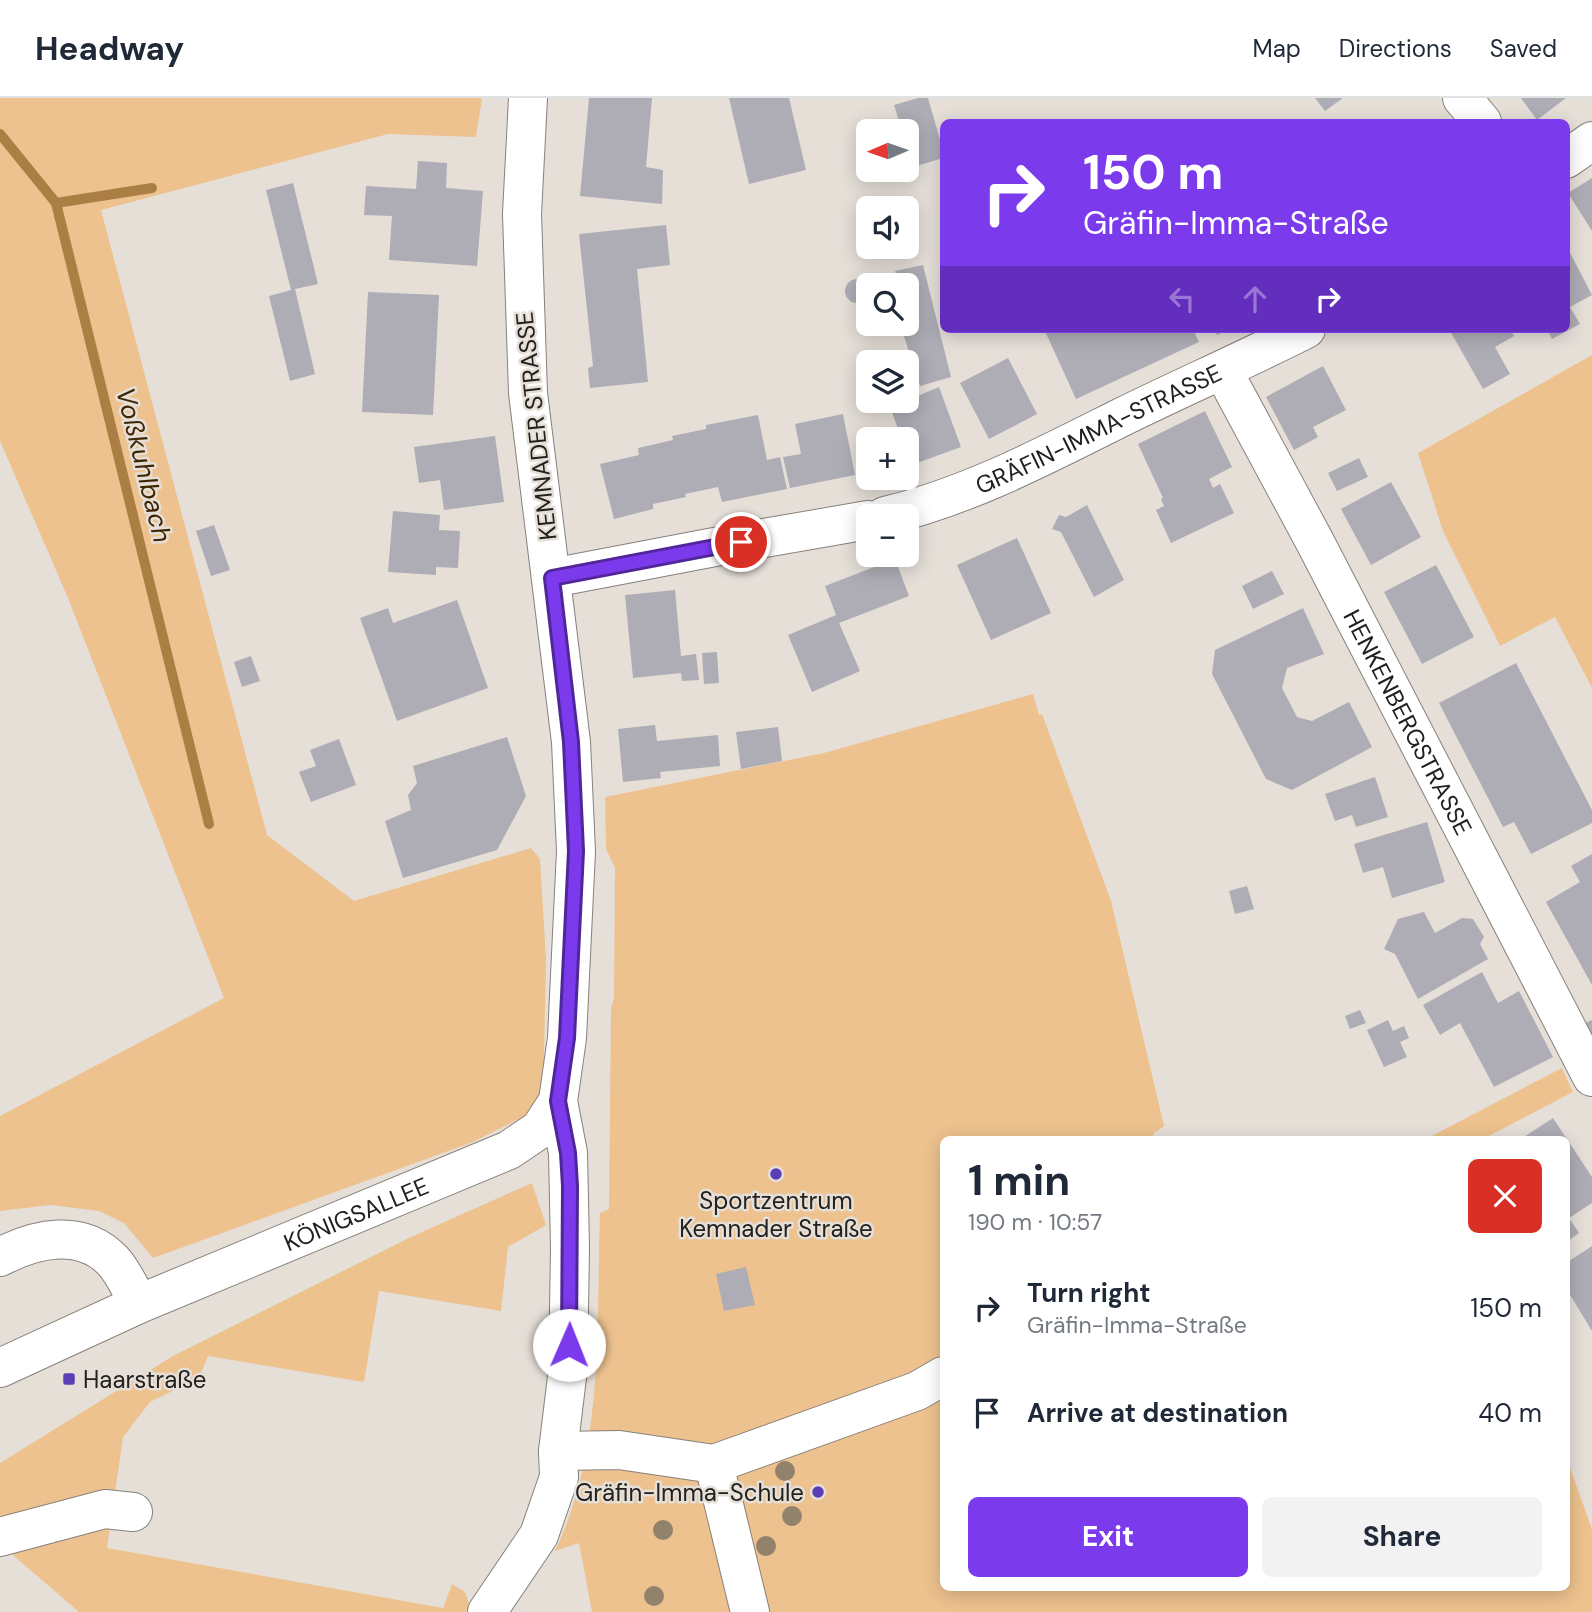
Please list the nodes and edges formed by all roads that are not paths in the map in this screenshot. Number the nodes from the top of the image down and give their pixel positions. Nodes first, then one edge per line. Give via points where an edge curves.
1 (528, 98) edge
2 (1462, 98) edge
3 (1480, 119) edge
4 (1592, 142) edge
5 (1570, 156) edge
6 (1298, 333) edge
7 (1223, 371) junction
8 (919, 507) edge
9 (856, 522) edge
10 (552, 578) junction
11 (1592, 1077) edge
12 (558, 1101) junction
13 (0, 1256) edge
14 (139, 1304) junction
15 (0, 1368) edge
16 (940, 1379) edge
17 (558, 1451) junction
18 (714, 1464) junction
19 (133, 1512) dead end
20 (0, 1537) edge
21 (487, 1612) edge
22 (750, 1612) edge

1 - 10 street, KEMNADER STRASSE via 522,214 528,393
2 - 3 street
4 - 5 street
6 - 7 street, GRÄFIN-IMMA-STRASSE
7 - 8 street, GRÄFIN-IMMA-STRASSE via 1022,467
7 - 11 street, HENKENBERGSTRASSE
9 - 10 street
10 - 12 street, KEMNADER STRASSE via 571,742 576,851 567,1038
12 - 14 street, KÖNIGSALLEE via 540,1129 509,1150
12 - 17 street, KEMNADER STRASSE via 568,1153 570,1236 568,1369
13 - 14 street via 44,1240 69,1239 94,1246 113,1262
14 - 15 street, KÖNIGSALLEE
16 - 18 street
17 - 18 street via 619,1450
17 - 21 street, KEMNADER STRASSE via 559,1477 539,1535
18 - 22 street
19 - 20 street via 105,1509

